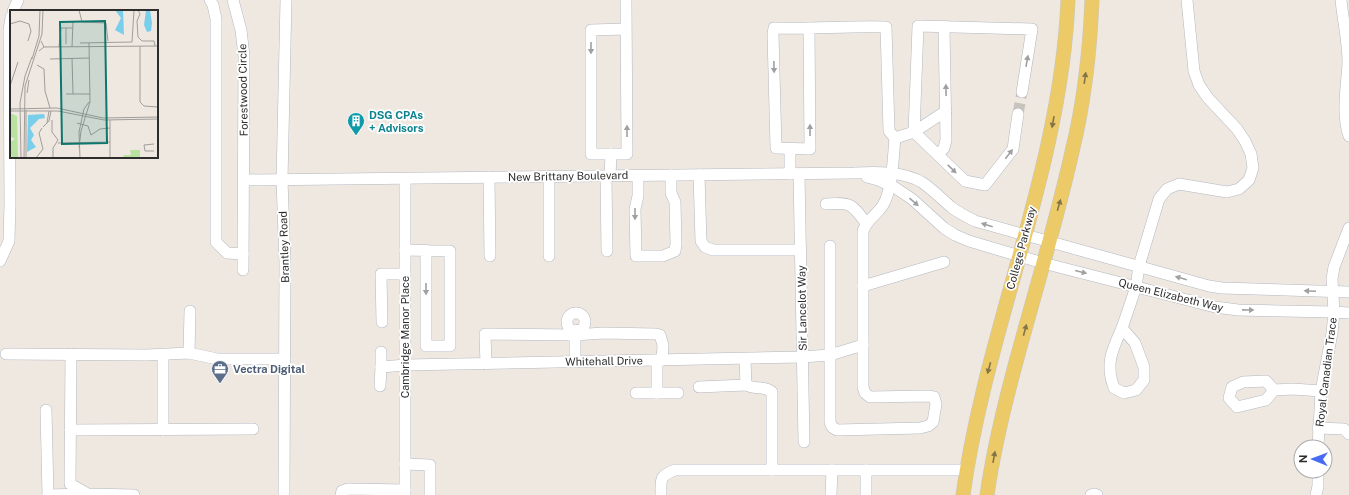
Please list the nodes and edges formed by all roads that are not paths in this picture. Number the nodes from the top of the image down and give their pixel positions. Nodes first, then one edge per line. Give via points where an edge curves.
1 (18, 0) edge
2 (210, 0) edge
3 (233, 0) edge
4 (286, 0) edge
5 (626, 0) edge
6 (1068, 0) edge
7 (1092, 0) edge
8 (1187, 0) edge
9 (1341, 0) edge
10 (13, 10) edge
11 (10, 20) edge
12 (944, 26) junction
13 (626, 28) junction
14 (809, 29) junction
15 (4, 38) edge
16 (1022, 92) tunnel mouth
17 (946, 111) junction
18 (1018, 114) tunnel mouth
19 (914, 132) junction
20 (1349, 136) edge
21 (895, 138) junction
22 (790, 149) junction
23 (611, 154) junction
24 (938, 155) junction
25 (794, 174) junction
26 (671, 175) junction
27 (699, 175) junction
28 (608, 176) junction
29 (638, 176) junction
30 (489, 177) junction
31 (549, 177) junction
32 (405, 179) junction
33 (890, 179) junction
34 (244, 180) junction
35 (282, 180) junction
36 (5, 200) edge
37 (826, 204) dead end
38 (866, 223) junction
39 (1349, 228) edge
40 (1024, 235) junction
41 (1049, 241) junction
42 (830, 246) dead end
43 (405, 250) junction
44 (426, 250) junction
45 (801, 250) junction
46 (607, 251) dead end
47 (243, 254) junction
48 (1019, 255) junction
49 (490, 256) dead end
50 (549, 256) dead end
51 (0, 261) edge
52 (944, 262) dead end
53 (1043, 263) junction
54 (1139, 266) junction
55 (243, 270) dead end
56 (405, 274) junction
57 (863, 286) junction
58 (1136, 287) junction
59 (1332, 291) junction
60 (1349, 292) edge
61 (190, 310) dead end
62 (1334, 312) junction
63 (1349, 314) edge
64 (382, 322) dead end
65 (1122, 328) junction
66 (575, 332) junction
67 (863, 345) junction
68 (381, 352) dead end
69 (189, 353) junction
70 (6, 354) dead end
71 (71, 354) junction
72 (162, 355) junction
73 (830, 355) junction
74 (802, 358) junction
75 (285, 359) junction
76 (745, 359) junction
77 (660, 360) junction
78 (575, 362) junction
79 (486, 364) junction
80 (406, 365) junction
81 (381, 367) junction
82 (746, 385) junction
83 (380, 386) dead end
84 (698, 387) dead end
85 (1274, 390) dead end
86 (1321, 391) junction
87 (636, 393) dead end
88 (657, 393) junction
89 (678, 393) dead end
90 (46, 410) dead end
91 (1318, 428) junction
92 (1347, 428) edge
93 (253, 429) dead end
94 (70, 430) junction
95 (163, 430) junction
96 (1318, 439) edge
97 (804, 442) dead end
98 (405, 464) junction
99 (772, 470) junction
100 (832, 470) junction
101 (866, 470) junction
102 (966, 470) junction
103 (1318, 479) edge
104 (405, 492) edge
105 (1319, 492) edge
106 (88, 494) edge
107 (48, 495) edge
108 (134, 495) edge
109 (284, 495) edge
110 (341, 495) edge
111 (430, 495) edge
112 (661, 495) edge
113 (831, 495) edge
114 (866, 495) edge
115 (962, 495) edge
116 (987, 495) edge
117 (1091, 495) edge
118 (1097, 495) edge

1 - 10 street
2 - 47 street via 216,19 216,242 227,253
3 - 34 street, Forestwood Circle via 241,30 244,56
4 - 35 street, Brantley Road
5 - 13 street
6 -> 40 main road, College Parkway via 1062,71 1053,125
41 -> 7 main road via 1081,110
8 - 54 street via 1194,71 1199,85 1237,128 1251,154 1253,168 1249,180 1239,189 1227,192 1179,184 1167,189 1159,199
9 - 20 street via 1348,61 1345,122
11 - 15 street
16 -> 12 street via 1032,29
17 -> 12 street
12 - 19 street via 918,26
23 -> 13 street via 627,154
13 -> 23 street via 591,30 591,154
14 - 21 street via 886,27 889,131
22 -> 14 street via 810,149
14 -> 22 street via 774,28 773,34 776,148
15 - 36 street
17 - 19 street
17 - 24 street via 946,140
24 -> 18 street via 965,181 985,185 1013,148
19 - 21 street
19 - 24 street
21 - 33 street
22 - 25 street, Sir Lancelot Way
23 - 28 street
25 - 27 street, New Brittany Boulevard
25 - 33 street, New Brittany Boulevard via 854,173 878,180
25 - 45 street, Sir Lancelot Way
26 - 27 street, New Brittany Boulevard
26 - 29 street, New Brittany Boulevard
29 -> 26 street via 635,209 636,256 663,256 675,251 676,244 675,202 671,193
27 - 45 street via 700,241 705,247 713,250
28 - 29 street, New Brittany Boulevard
28 - 31 street, New Brittany Boulevard
28 - 46 street
30 - 31 street, New Brittany Boulevard
30 - 32 street, New Brittany Boulevard
30 - 49 street
31 - 50 street
32 - 35 street, New Brittany Boulevard
32 - 43 street, Cambridge Manor Place
33 - 38 street via 883,205
40 -> 33 street, New Brittany Boulevard via 964,216 923,183 912,178
33 -> 48 street, New Brittany Boulevard via 938,223 955,235
34 - 35 street
34 - 47 street, Forestwood Circle
35 - 75 street, Brantley Road
36 - 51 street via 9,241
37 - 38 street via 848,204 855,208
38 - 57 street via 863,231
39 - 59 street, Royal Canadian Trace via 1334,267
40 - 41 street, New Brittany Boulevard
40 - 48 main road, College Parkway
41 - 53 main road
41 - 54 street, Queen Elizabeth Way
42 - 73 street
43 - 44 street
43 - 56 street, Cambridge Manor Place
44 -> 44 street via 426,346 450,346 450,251
45 - 74 street, Sir Lancelot Way
47 - 55 street, Forestwood Circle
48 - 53 street, New Brittany Boulevard
48 -> 102 main road, College Parkway via 976,419
52 - 57 street
53 -> 58 street, Queen Elizabeth Way
116 -> 53 main road via 998,434
54 - 58 street
59 -> 54 street, Queen Elizabeth Way via 1222,288
56 - 64 street via 381,274
56 - 80 street, Cambridge Manor Place
57 - 67 street
58 -> 62 street, Queen Elizabeth Way via 1226,309
58 - 65 street
59 - 60 street, Queen Elizabeth Way
59 - 62 street, Royal Canadian Trace
61 - 69 street
62 - 63 street, Queen Elizabeth Way
62 - 86 street, Royal Canadian Trace
65 - 65 street via 1136,343 1144,367 1144,380 1136,390 1124,393 1114,388 1109,376 1113,348
66 - 77 street via 656,334 660,336 662,345
66 - 78 street
66 - 79 street via 486,334
67 - 73 street, Whitehall Drive
67 - 73 street via 865,393 870,397 934,397 936,404 933,422 920,428 837,430 832,427
68 - 81 street
69 - 72 street
69 - 75 street via 217,359
70 - 71 street
71 - 72 street
71 - 94 street
72 - 95 street
73 - 74 street, Whitehall Drive
74 - 76 street, Whitehall Drive
74 - 97 street, Sir Lancelot Way
75 - 109 street, Brantley Road
76 - 77 street, Whitehall Drive
76 - 82 street
77 - 78 street, Whitehall Drive
77 - 88 street
78 - 79 street, Whitehall Drive
79 - 80 street, Whitehall Drive
80 - 81 street, Whitehall Drive
80 - 98 street, Cambridge Manor Place
81 - 83 street
82 - 84 street
82 - 99 street via 750,388 767,388 772,392
85 - 86 street
86 - 91 street, Royal Canadian Trace
87 - 88 street
88 - 89 street
90 - 107 street
91 - 92 street
91 - 96 street, Royal Canadian Trace
93 - 95 street
94 - 95 street
94 - 106 street via 70,484
98 - 104 street, Cambridge Manor Place
98 - 111 street via 430,464
99 - 100 street
99 - 112 street via 675,470 665,474 660,480
100 - 101 street
100 - 113 street
101 - 102 street
101 - 114 street
102 - 115 main road, College Parkway
103 - 105 street
104 - 110 street via 348,489
106 - 107 street
106 - 108 street
117 - 118 street

